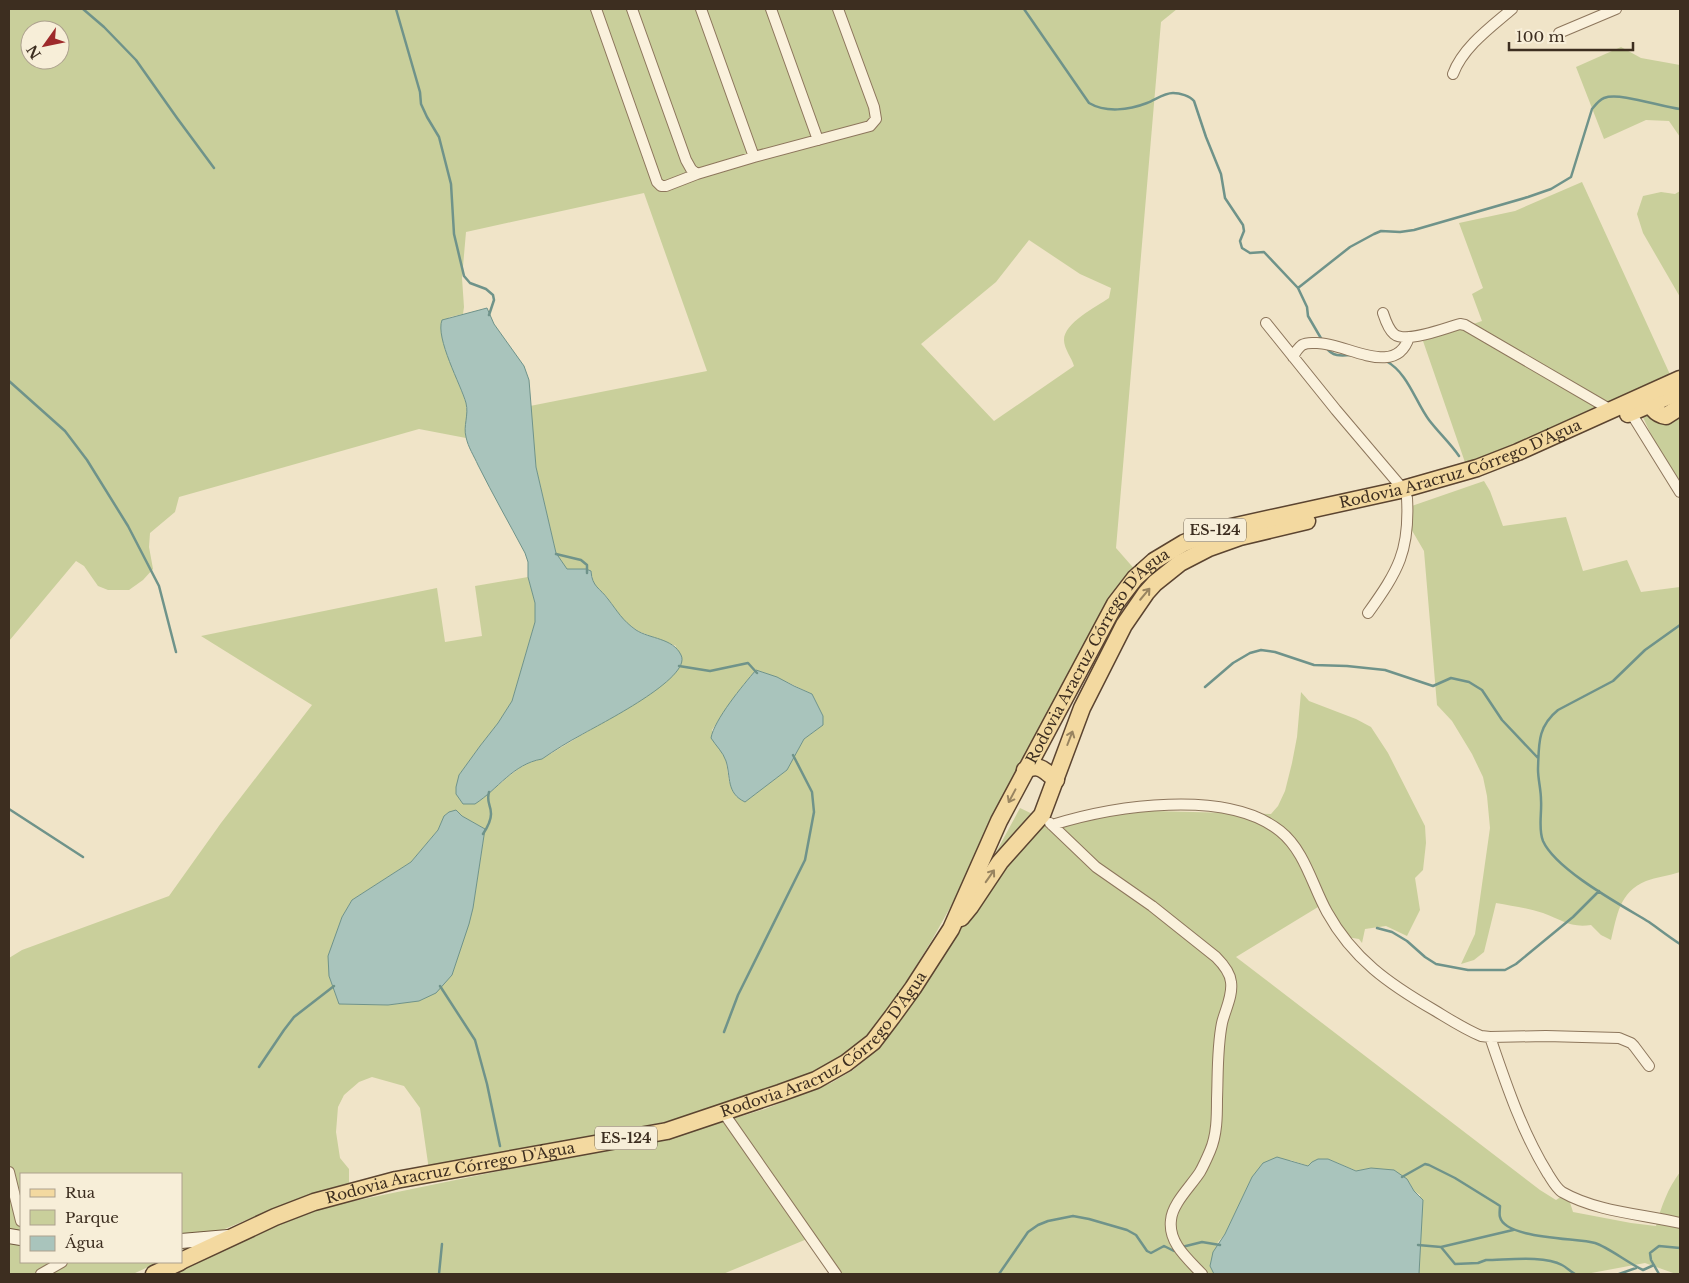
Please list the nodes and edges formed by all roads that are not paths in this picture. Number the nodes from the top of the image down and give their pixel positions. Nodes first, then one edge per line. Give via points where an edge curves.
1 (596, 9) edge
2 (632, 9) edge
3 (701, 9) edge
4 (771, 9) edge
5 (838, 9) edge
6 (1512, 9) edge
7 (1616, 9) edge
8 (1559, 33) dead end
9 (1453, 74) dead end
10 (818, 140) junction
11 (754, 157) junction
12 (697, 174) junction
13 (1383, 312) dead end
14 (1266, 323) dead end
15 (1409, 337) junction
16 (1293, 358) junction
17 (1680, 379) edge
18 (1680, 391) edge
19 (1648, 400) junction
20 (1680, 407) edge
21 (1611, 410) junction
22 (1631, 413) junction
23 (1680, 492) edge
24 (1405, 493) junction
25 (1368, 613) dead end
26 (1025, 770) junction
27 (1056, 780) junction
28 (1047, 820) junction
29 (998, 821) junction
30 (1024, 836) junction
31 (950, 929) junction
32 (1490, 1038) junction
33 (1648, 1066) dead end
34 (724, 1112) junction
35 (9, 1172) edge
36 (20, 1217) edge
37 (1680, 1223) edge
38 (234, 1236) junction
39 (182, 1242) edge
40 (182, 1261) edge
41 (60, 1263) edge
42 (175, 1263) edge
43 (157, 1269) edge
44 (40, 1274) edge
45 (836, 1274) edge
46 (1202, 1274) edge

1 - 12 street via 657,182 666,186
2 - 12 street via 686,160
3 - 11 street
4 - 10 street
5 - 10 street via 876,119 870,126
6 - 9 street via 1467,50
7 - 8 street
10 - 11 street
11 - 12 street
13 - 15 street via 1394,334
14 - 16 street
15 - 16 street via 1401,351 1388,358 1372,357 1334,345 1309,343 1299,348
15 - 21 street via 1466,325
16 - 24 street
17 - 19 main road, Rodovia Aracruz Córrego D'Água / ES-124
18 - 19 main road, Rodovia Aracruz Córrego D'Água / ES-124
19 - 20 main road via 1660,415 1666,416
19 - 21 main road, Rodovia Aracruz Córrego D'Água / ES-124
19 - 22 main road, Rodovia Aracruz Córrego D'Água / ES-124
21 - 24 main road, Rodovia Aracruz Córrego D'Água / ES-124 via 1484,465
22 - 23 street
22 - 24 main road, Rodovia Aracruz Córrego D'Água / ES-124 via 1481,477
24 - 25 street via 1407,531 1400,562
24 - 26 main road, Rodovia Aracruz Córrego D'Água / ES-124 via 1213,531 1154,561 1135,578 1115,604
27 -> 24 main road, Rodovia Aracruz Córrego D'Água / ES-124 via 1082,708 1124,625 1146,593 1166,574 1195,554 1227,540
26 - 27 main road via 1038,767
26 -> 29 main road, Rodovia Aracruz Córrego D'Água / ES-124
27 - 28 main road, Rodovia Aracruz Córrego D'Água / ES-124
28 - 30 main road, Rodovia Aracruz Córrego D'Água / ES-124
28 - 32 street via 1182,804 1228,809 1258,818 1280,831 1292,843 1333,922 1358,956 1405,993 1473,1032
28 - 46 street via 1096,868 1159,911 1222,962 1230,975 1231,988 1220,1036 1214,1140 1200,1171 1172,1212 1170,1221 1180,1251
29 - 30 main road via 1009,832
29 - 31 main road, Rodovia Aracruz Córrego D'Água / ES-124
31 -> 30 main road, Rodovia Aracruz Córrego D'Água / ES-124 via 967,912 1000,862
31 - 34 main road, Rodovia Aracruz Córrego D'Água / ES-124 via 913,988 873,1042 846,1064 816,1080
32 - 33 street via 1619,1038 1634,1046
32 - 37 street via 1529,1140 1559,1190 1594,1205
34 - 38 main road, Rodovia Aracruz Córrego D'Água / ES-124 via 667,1131 396,1180 314,1202
34 - 45 street
35 - 36 street
38 - 39 street
38 - 40 main road, Rodovia Aracruz Córrego D'Água / ES-124
41 - 44 street
42 - 43 main road, Rodovia Aracruz Córrego D'Água / ES-124

